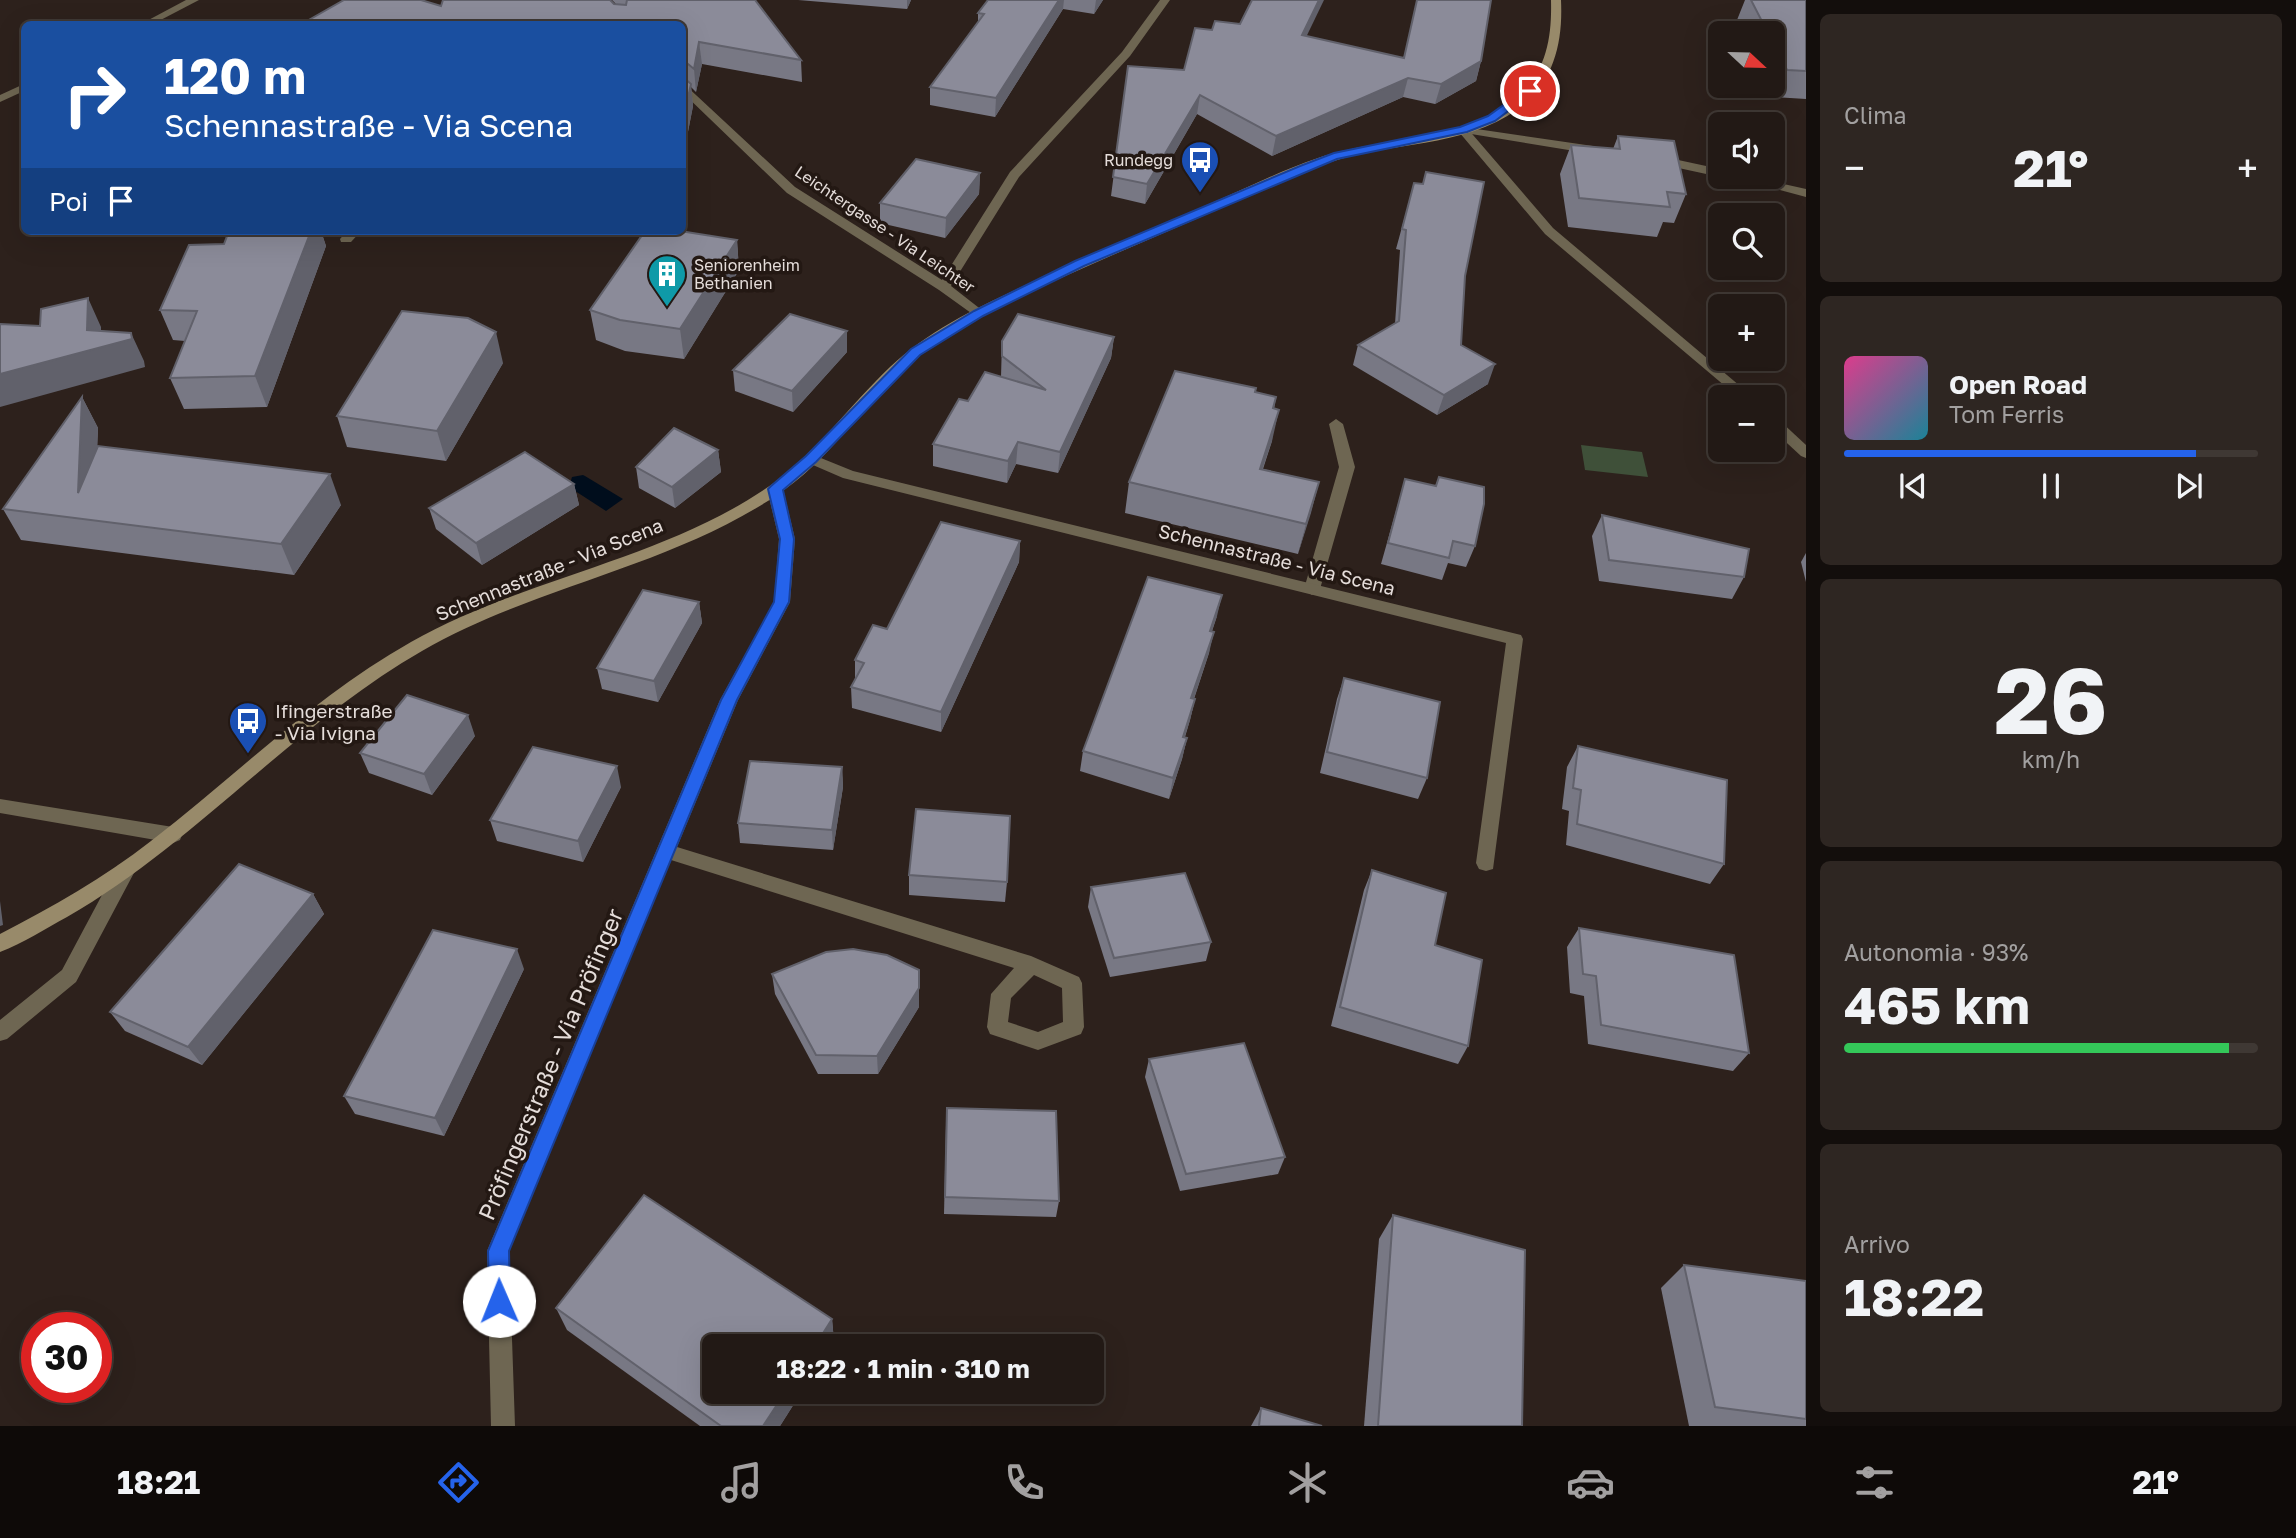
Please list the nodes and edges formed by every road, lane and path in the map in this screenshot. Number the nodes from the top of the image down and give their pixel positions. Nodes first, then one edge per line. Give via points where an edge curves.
1 (194, 0) edge
2 (1165, 0) edge
3 (1556, 0) edge
4 (152, 21) edge
5 (21, 88) edge
6 (686, 89) edge
7 (0, 99) edge
8 (1463, 130) junction
9 (1601, 151) edge
10 (1642, 157) edge
11 (1708, 171) edge
12 (1785, 188) edge
13 (1806, 193) edge
14 (944, 287) junction
15 (978, 314) junction
16 (1732, 385) edge
17 (1336, 424) dead end
18 (1785, 433) edge
19 (1806, 453) edge
20 (811, 459) junction
21 (775, 489) junction
22 (1312, 589) junction
23 (0, 806) edge
24 (173, 835) junction
25 (666, 851) junction
26 (1486, 863) dead end
27 (125, 872) junction
28 (0, 944) edge
29 (1031, 965) dead end
30 (0, 1032) edge
31 (503, 1426) edge

1 - 4 street
2 - 14 street via 1126,54 1014,175
3 - 8 street, Schennastraße - Via Scena via 1557,41 1543,79 1492,118
5 - 7 street
6 - 14 street, Leichtergasse - Via Leichter via 791,190
8 - 9 street
8 - 15 street, Schennastraße - Via Scena via 1334,156 1079,264
8 - 16 street via 1549,230
10 - 11 street
12 - 13 street
14 - 15 street, Leichtergasse - Via Leichter
15 - 20 street, Schennastraße - Via Scena via 916,352
17 - 22 street via 1347,467
18 - 19 street
20 - 21 street, Schennastraße - Via Scena
20 - 22 street, Schennastraße - Via Scena via 848,475
21 - 24 street, Schennastraße - Via Scena via 718,523 478,616 421,644 349,688
21 - 25 street, Pröfingerstraße - Via Pröfinger via 787,539 782,602 729,700
22 - 26 street, Schennastraße - Via Scena via 1516,639
23 - 24 street
24 - 27 street, Schennastraße - Via Scena
25 - 29 street
25 - 31 street, Pröfingerstraße - Via Pröfinger via 498,1251
27 - 28 street, Schennastraße - Via Scena
27 - 30 street via 69,976

